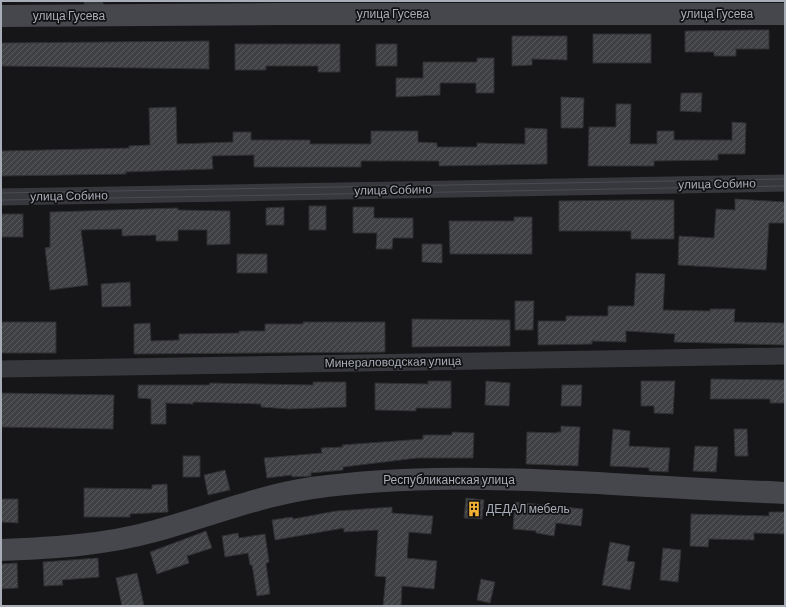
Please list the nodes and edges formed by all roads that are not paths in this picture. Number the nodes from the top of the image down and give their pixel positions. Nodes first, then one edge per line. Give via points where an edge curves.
1 (96, 8) edge
2 (785, 14) edge
3 (1, 16) edge
4 (785, 183) edge
5 (1, 197) edge
6 (785, 356) edge
7 (1, 369) edge
8 (785, 493) edge
9 (1, 550) edge

1 - 2 street, улица Гусева
1 - 3 street, улица Гусева
4 - 5 street, улица Собино
6 - 7 street, Минераловодская улица
8 - 9 street, Республиканская улица via 528,480 430,478 372,481 309,488 250,502 124,539

